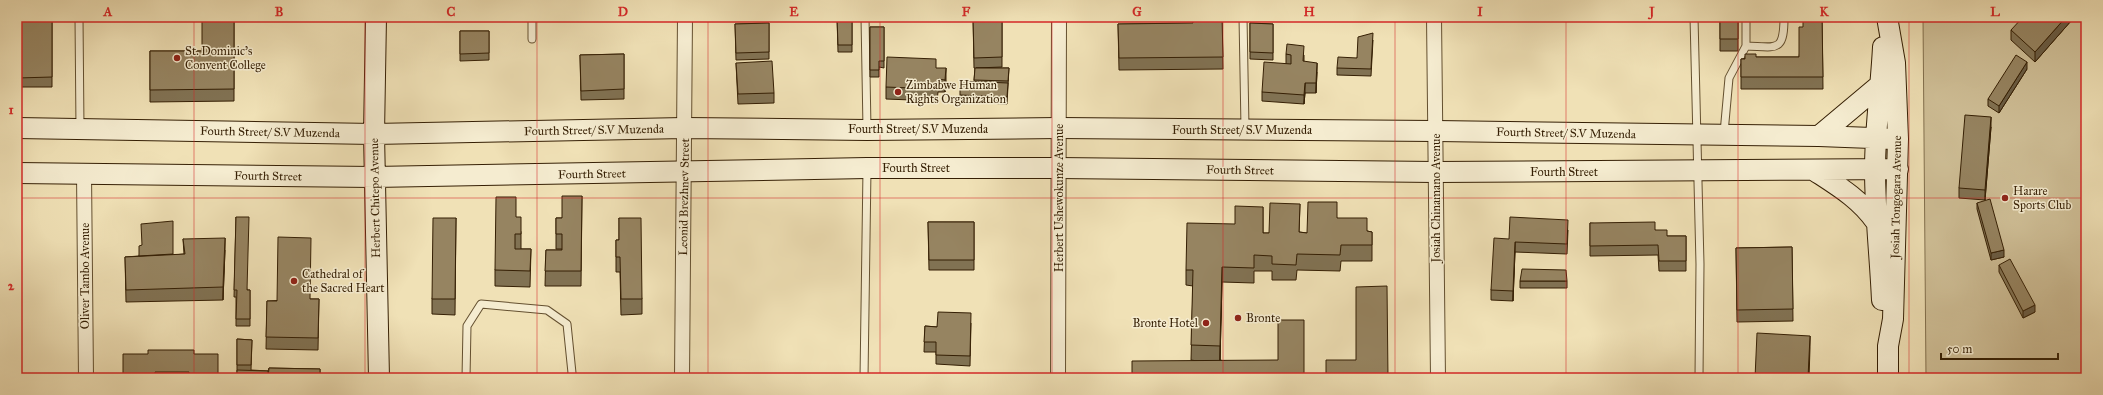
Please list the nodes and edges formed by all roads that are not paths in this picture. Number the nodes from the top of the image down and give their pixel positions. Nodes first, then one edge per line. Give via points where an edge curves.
1 (79, 17) edge
2 (376, 17) edge
3 (532, 17) edge
4 (685, 17) edge
5 (866, 17) edge
6 (1059, 17) edge
7 (1243, 17) edge
8 (1434, 17) edge
9 (1694, 17) edge
10 (1746, 17) edge
11 (1784, 17) edge
12 (1886, 17) edge
13 (532, 39) dead end
14 (1746, 46) junction
15 (1881, 84) junction
16 (17, 128) edge
17 (684, 128) junction
18 (1059, 128) junction
19 (80, 129) junction
20 (867, 130) junction
21 (1245, 130) junction
22 (1436, 131) junction
23 (374, 134) junction
24 (1697, 136) junction
25 (1724, 136) junction
26 (1819, 136) junction
27 (1876, 138) junction
28 (1898, 139) junction
29 (867, 168) junction
30 (1058, 168) junction
31 (1875, 169) junction
32 (1898, 169) junction
33 (1698, 171) junction
34 (1815, 171) junction
35 (684, 172) junction
36 (1435, 172) junction
37 (17, 173) edge
38 (84, 173) junction
39 (374, 177) junction
40 (1876, 222) junction
41 (1888, 346) junction
42 (86, 378) edge
43 (379, 378) edge
44 (466, 378) edge
45 (570, 378) edge
46 (682, 378) edge
47 (864, 378) edge
48 (1058, 378) edge
49 (1438, 378) edge
50 (1699, 378) edge
51 (1888, 378) edge

1 - 19 lane
2 - 23 main road, Herbert Chitepo Avenue
3 - 13 lane
4 - 17 street, Leonid Brezhnev Street
5 - 20 lane
6 - 18 street, Herbert Ushewokunze Avenue
7 - 21 lane
8 - 22 street, Josiah Chinamano Avenue
9 - 24 lane
10 - 14 lane
11 - 14 lane via 1784,34 1781,43 1776,47
12 - 15 main road
12 - 28 main road, Josiah Tongogara Avenue via 1895,63
14 - 25 lane via 1729,78
15 - 26 main road
15 - 27 main road
16 - 19 main road, Fourth Street/ S.V Muzenda
17 - 20 main road, Fourth Street/ S.V Muzenda
17 - 23 main road, Fourth Street/ S.V Muzenda
17 - 35 street, Leonid Brezhnev Street
18 - 20 main road, Fourth Street/ S.V Muzenda
18 - 21 main road, Fourth Street/ S.V Muzenda
18 - 30 street, Herbert Ushewokunze Avenue
19 - 23 main road, Fourth Street/ S.V Muzenda
21 - 22 main road, Fourth Street/ S.V Muzenda
22 - 24 main road, Fourth Street/ S.V Muzenda
22 - 36 street, Josiah Chinamano Avenue
23 - 39 main road, Herbert Chitepo Avenue
24 - 25 main road, Fourth Street/ S.V Muzenda
24 - 33 lane
25 - 26 main road, Fourth Street/ S.V Muzenda
26 - 27 main road
27 - 28 main road
27 - 31 main road
28 - 32 main road, Josiah Tongogara Avenue
29 - 30 main road, Fourth Street
29 - 35 main road, Fourth Street
29 - 47 lane
30 - 36 main road, Fourth Street
30 - 48 street, Herbert Ushewokunze Avenue
31 - 32 main road, Fourth Street
31 - 34 main road, Fourth Street
31 - 40 main road
32 - 41 main road, Josiah Tongogara Avenue via 1893,319
33 - 34 main road, Fourth Street
33 - 36 main road, Fourth Street
33 - 50 lane
34 - 40 main road via 1854,197
35 - 39 main road, Fourth Street
35 - 46 street, Leonid Brezhnev Street
36 - 49 street, Josiah Chinamano Avenue
37 - 38 main road, Fourth Street
38 - 39 main road, Fourth Street
38 - 42 street, Oliver Tambo Avenue
39 - 43 main road, Herbert Chitepo Avenue
40 - 41 main road
41 - 51 main road, Josiah Tongogara Avenue
44 - 45 lane via 467,326 481,304 547,310 567,324 572,372

